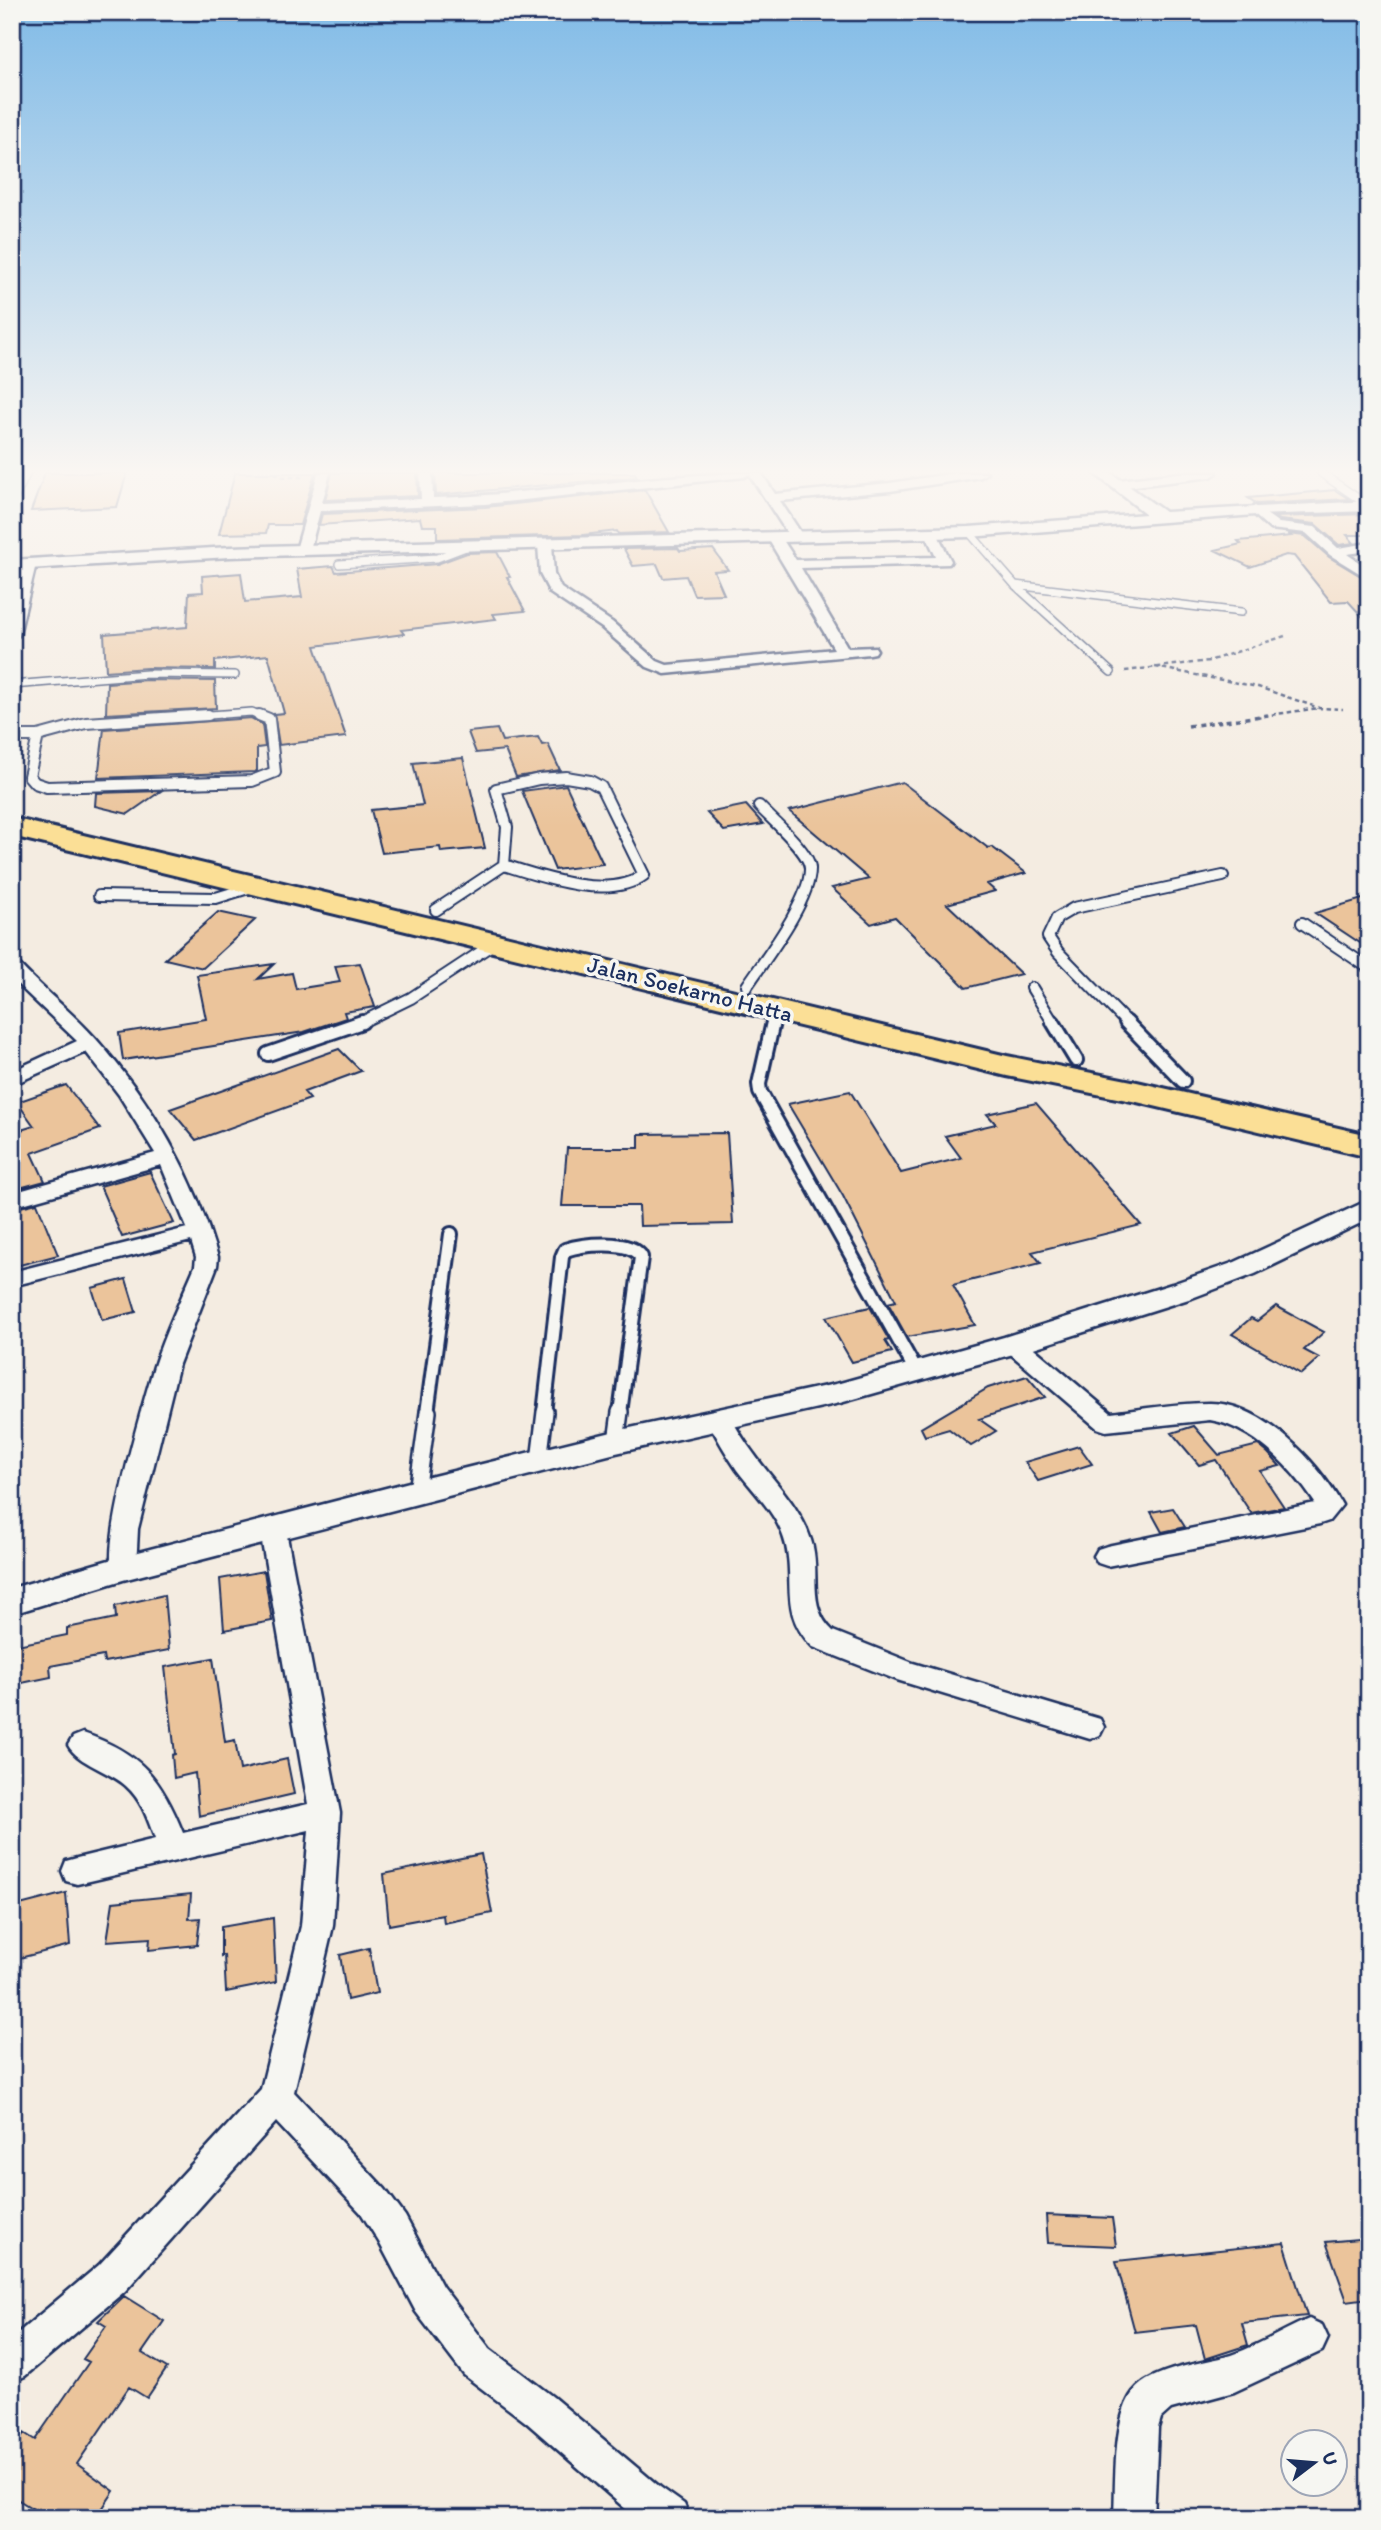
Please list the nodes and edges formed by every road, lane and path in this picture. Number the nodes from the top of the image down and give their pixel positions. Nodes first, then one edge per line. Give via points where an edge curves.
1 (18, 591) edge
2 (557, 591) edge
3 (808, 591) edge
4 (1022, 591) edge
5 (1066, 591) edge
6 (1241, 612) dead end
7 (12, 635) edge
8 (1285, 636) dead end
9 (870, 650) dead end
10 (843, 652) junction
11 (1155, 667) junction
12 (1111, 672) joint
13 (235, 675) dead end
14 (12, 685) edge
15 (1319, 708) junction
16 (1343, 709) dead end
17 (1188, 726) dead end
18 (12, 736) edge
19 (38, 736) junction
20 (759, 806) dead end
21 (12, 807) edge
22 (12, 827) edge
23 (505, 865) junction
24 (1223, 876) dead end
25 (259, 885) junction
26 (99, 896) dead end
27 (436, 910) junction
28 (1302, 923) dead end
29 (496, 942) junction
30 (12, 968) edge
31 (1369, 968) edge
32 (747, 986) junction
33 (1032, 988) dead end
34 (776, 1011) junction
35 (89, 1043) junction
36 (268, 1054) dead end
37 (1076, 1060) junction
38 (12, 1079) edge
39 (1183, 1081) junction
40 (1137, 1082) junction
41 (1369, 1125) edge
42 (1369, 1146) edge
43 (168, 1156) junction
44 (12, 1200) edge
45 (1369, 1208) edge
46 (200, 1233) junction
47 (451, 1234) dead end
48 (12, 1279) edge
49 (1014, 1344) junction
50 (916, 1371) junction
51 (719, 1419) junction
52 (616, 1442) junction
53 (539, 1461) junction
54 (417, 1493) junction
55 (273, 1531) junction
56 (1107, 1556) dead end
57 (122, 1565) junction
58 (12, 1601) edge
59 (1090, 1727) dead end
60 (83, 1745) dead end
61 (325, 1813) junction
62 (175, 1850) junction
63 (77, 1871) dead end
64 (276, 2097) junction
65 (1309, 2338) dead end
66 (12, 2363) edge
67 (670, 2518) edge
68 (1134, 2518) edge

1 - 7 street
2 - 10 street via 665,670
3 - 10 street
4 - 12 lane
5 - 6 lane
8 - 11 path via 1209,661
9 - 10 street
11 - 12 path
11 - 15 path via 1258,687
13 - 14 lane via 159,674
15 - 16 path
15 - 17 path
18 - 19 lane
19 - 19 lane via 86,723 252,712 269,719 275,772 252,781 47,787 29,776
20 - 32 lane via 803,852 810,866 802,899
21 - 27 highway, Jalan Soekarno Hatta
22 - 25 highway, Jalan Soekarno Hatta
23 - 23 lane via 599,886 626,885 644,875 601,787 573,777 496,788 507,827
23 - 27 lane
24 - 39 lane via 1074,908 1057,918 1048,937 1058,953
25 - 26 lane via 216,898
25 - 29 highway, Jalan Soekarno Hatta
27 - 32 highway, Jalan Soekarno Hatta
28 - 31 lane
29 - 34 highway, Jalan Soekarno Hatta
29 - 36 lane via 383,1013
30 - 35 street
32 - 37 highway, Jalan Soekarno Hatta
33 - 37 lane
34 - 40 highway, Jalan Soekarno Hatta via 1007,1066
34 - 50 lane via 760,1092
35 - 38 street
35 - 43 street
37 - 40 highway, Jalan Soekarno Hatta
39 - 40 highway, Jalan Soekarno Hatta
39 - 41 highway, Jalan Soekarno Hatta
40 - 42 highway, Jalan Soekarno Hatta
43 - 44 street
43 - 46 street
45 - 49 street via 1245,1268
46 - 48 street
46 - 57 street via 206,1266 167,1364 125,1529
47 - 54 lane
49 - 50 street
49 - 56 street via 1106,1422 1210,1411 1236,1418 1286,1453 1329,1505 1320,1514
50 - 51 street
51 - 52 street
51 - 59 street via 793,1528 804,1569 802,1608 814,1632 907,1672
52 - 53 street
52 - 53 lane via 641,1257 628,1246 579,1245 565,1250 562,1257
53 - 54 street
54 - 55 street
55 - 57 street
55 - 61 street
57 - 58 street
60 - 62 street via 140,1780
61 - 62 street
61 - 64 street via 317,1926
62 - 63 street
64 - 66 street via 112,2278
64 - 67 street via 373,2201 429,2299 477,2361
65 - 68 street via 1234,2374 1189,2384 1153,2399 1139,2428

